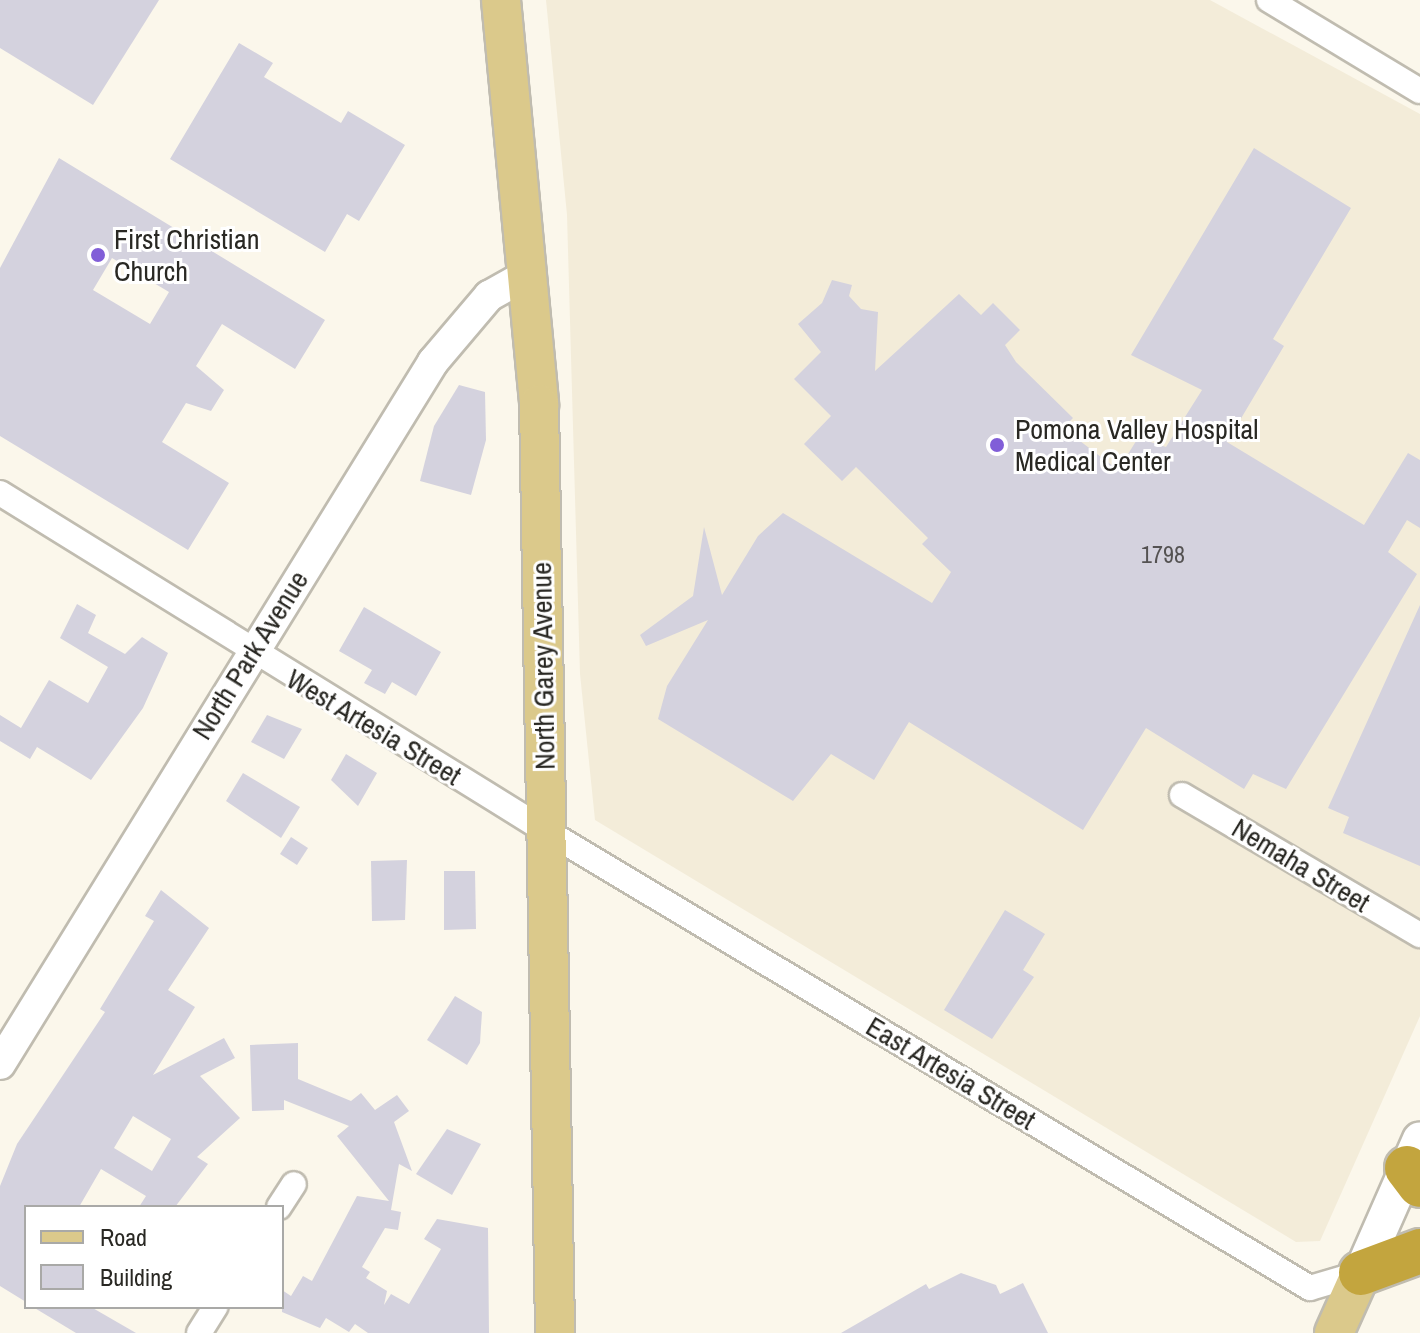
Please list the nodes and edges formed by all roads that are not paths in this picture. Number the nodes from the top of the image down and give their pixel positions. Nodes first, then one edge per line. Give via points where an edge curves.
1 (501, 0) edge
2 (1269, 0) edge
3 (1420, 91) edge
4 (530, 273) junction
5 (0, 493) edge
6 (252, 652) junction
7 (1182, 795) dead end
8 (546, 831) junction
9 (1420, 935) edge
10 (0, 1064) edge
11 (1416, 1164) edge
12 (294, 1184) dead end
13 (280, 1205) edge
14 (1420, 1251) edge
15 (1361, 1273) junction
16 (214, 1309) edge
17 (199, 1333) edge
18 (555, 1333) edge
19 (1334, 1333) edge

1 - 4 main road, North Garey Avenue
2 - 3 street
4 - 6 street, North Park Avenue via 489,296 460,324
4 - 8 main road, North Garey Avenue
5 - 6 street, West Artesia Street
6 - 8 street, West Artesia Street
6 - 10 street, North Park Avenue
7 - 9 street, Nemaha Street
8 - 15 street, East Artesia Street via 1310,1288
8 - 18 main road, North Garey Avenue
11 - 15 main road
12 - 13 street
14 - 15 highway
15 - 19 main road
16 - 17 street

